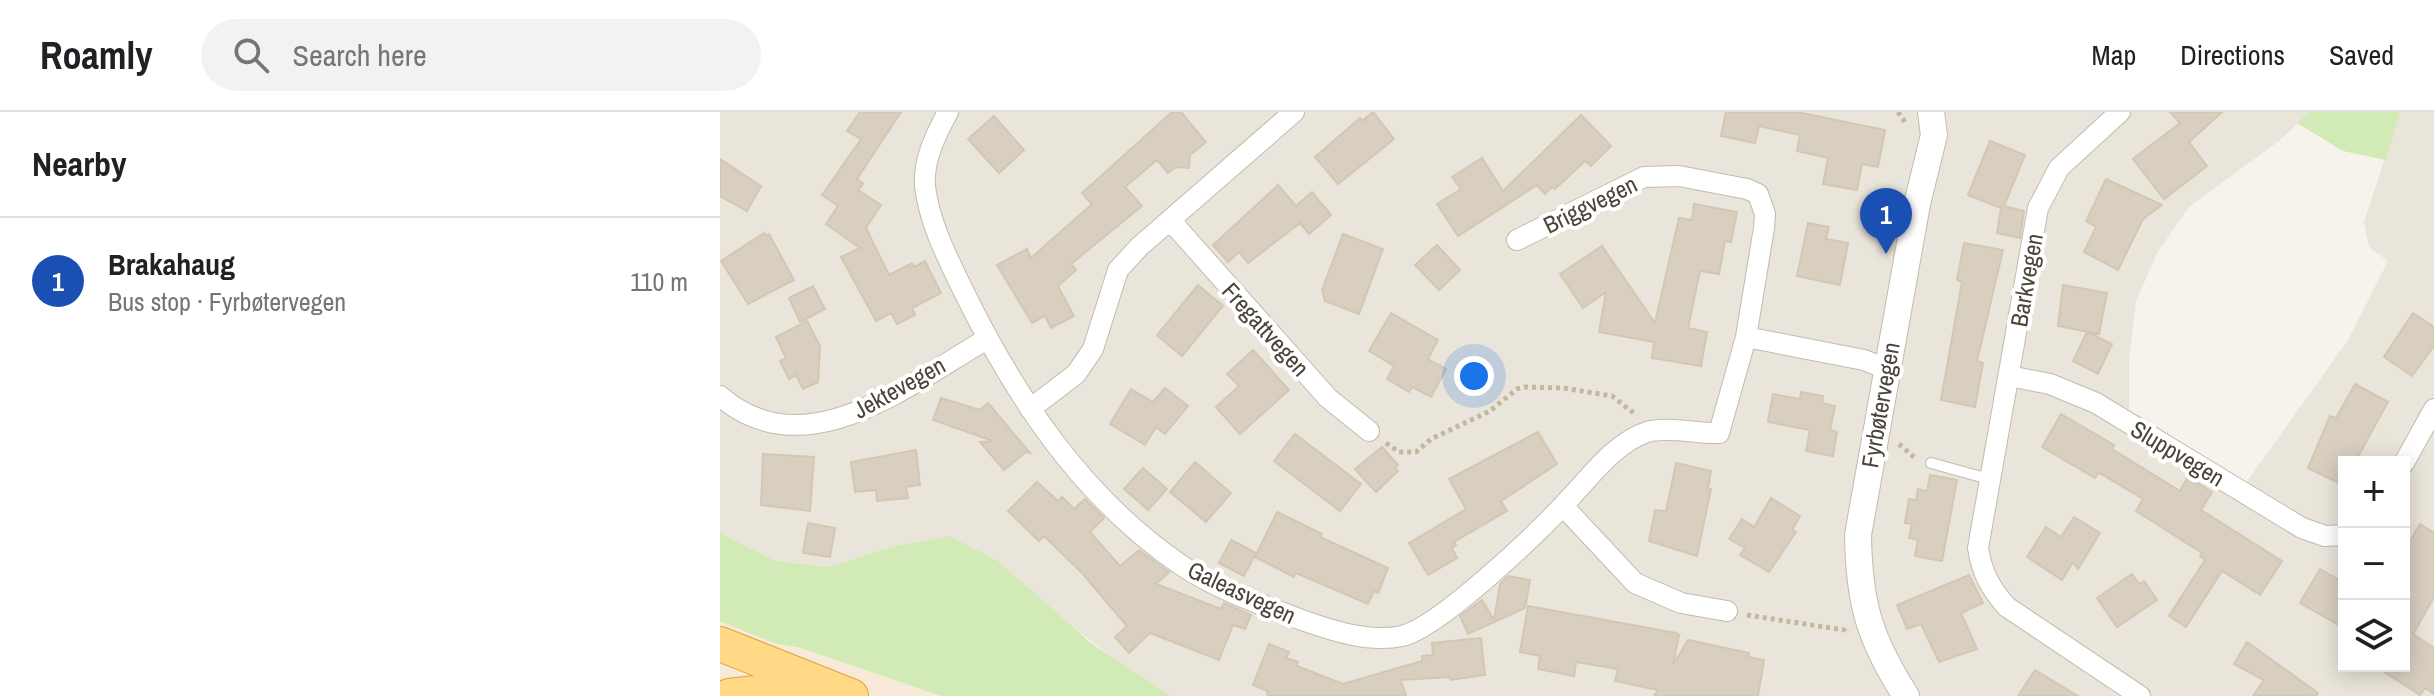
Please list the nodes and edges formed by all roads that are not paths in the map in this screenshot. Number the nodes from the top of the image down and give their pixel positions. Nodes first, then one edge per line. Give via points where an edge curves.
1 (948, 112) edge
2 (1294, 112) edge
3 (2120, 112) edge
4 (1935, 114) edge
5 (1170, 220) junction
6 (1517, 240) dead end
7 (1746, 337) junction
8 (987, 339) junction
9 (1887, 369) junction
10 (2009, 376) junction
11 (720, 396) edge
12 (1030, 409) junction
13 (2434, 409) edge
14 (1369, 431) road end
15 (1647, 432) joint
16 (2428, 434) edge
17 (2410, 456) edge
18 (1931, 463) dead end
19 (1989, 479) junction
20 (1563, 506) junction
21 (2338, 535) edge
22 (1727, 611) road end
23 (720, 644) edge
24 (729, 696) edge
25 (800, 696) edge
26 (851, 696) edge
27 (1906, 696) edge
28 (2140, 696) edge

1 - 8 street, Galeasvegen via 930,152 925,185 940,244
2 - 5 street
3 - 10 street, Barkvegen via 2068,158 2046,186
4 - 9 street, Fyrbøtervegen
5 - 12 street via 1118,270 1093,349 1076,374
5 - 14 street, Fregattvegen via 1328,398
6 - 7 street, Briggvegen via 1644,177 1669,175 1747,189 1758,194 1765,214
7 - 9 street
7 - 15 street, Briggvegen via 1719,433
8 - 11 street, Jektevegen via 869,406 819,423 771,423 735,409
8 - 12 street, Galeasvegen
9 - 27 street, Fyrbøtervegen via 1858,535 1859,586 1870,628
10 - 19 street, Barkvegen
10 - 21 street, Sluppvegen via 2073,392 2302,528
12 - 20 street, Galeasvegen via 1074,470 1182,566 1270,608 1334,631 1373,638 1404,635 1439,617
13 - 16 street
15 - 20 street, Galeasvegen via 1608,458
16 - 17 street
18 - 19 lane
19 - 28 street, Barkvegen via 1978,548 1993,592 2027,623
20 - 22 street via 1635,583 1681,603
23 - 26 highway
24 - 25 highway

